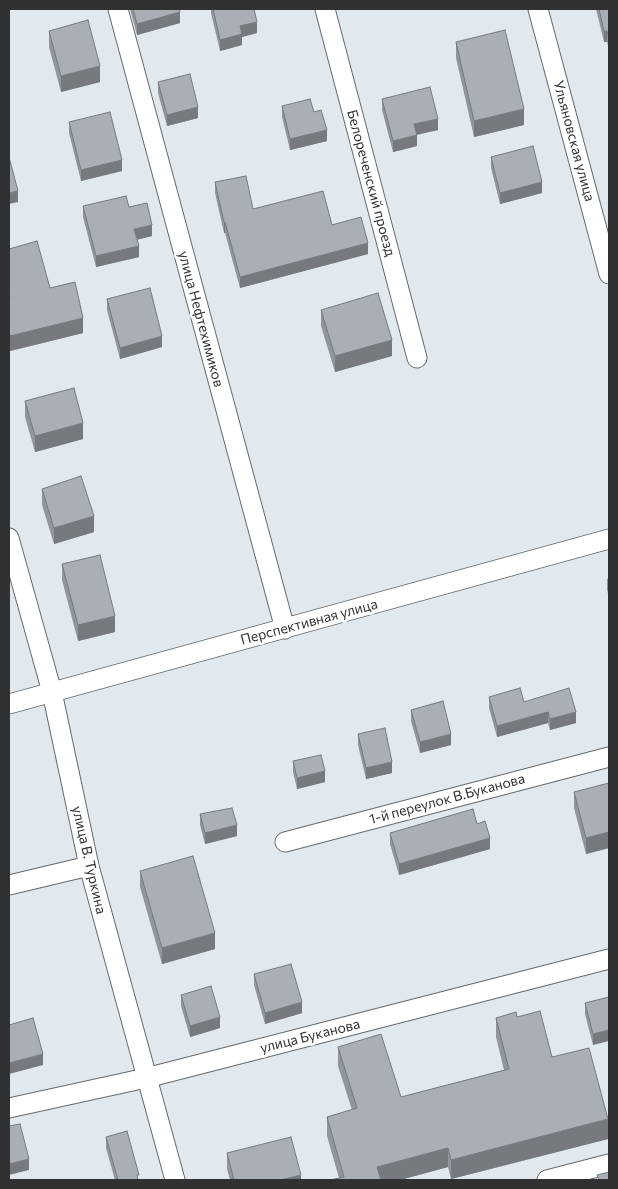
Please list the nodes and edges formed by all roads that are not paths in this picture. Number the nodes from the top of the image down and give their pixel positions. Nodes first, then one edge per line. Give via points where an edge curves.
1 (118, 9) edge
2 (325, 9) edge
3 (538, 9) edge
4 (609, 274) edge
5 (417, 358) dead end
6 (9, 538) edge
7 (609, 539) edge
8 (285, 629) junction
9 (52, 692) junction
10 (9, 704) edge
11 (609, 757) edge
12 (285, 842) dead end
13 (89, 866) junction
14 (9, 885) edge
15 (609, 959) edge
16 (146, 1078) junction
17 (9, 1108) edge
18 (609, 1164) edge
19 (175, 1180) edge
20 (547, 1180) edge

1 - 8 street, улица Нефтехимиков
2 - 5 street, Белореченский проезд
3 - 4 street, Ульяновская улица
6 - 9 street, улица В. Туркина
7 - 8 street, Перспективная улица
8 - 9 street, Перспективная улица
9 - 10 street, Перспективная улица
9 - 13 street, улица В. Туркина
11 - 12 street, 1-й переулок В.Буканова
13 - 14 street
13 - 16 street, улица В. Туркина
15 - 16 street, улица Буканова
16 - 17 street, улица Буканова
16 - 19 street, улица В. Туркина
18 - 20 street

